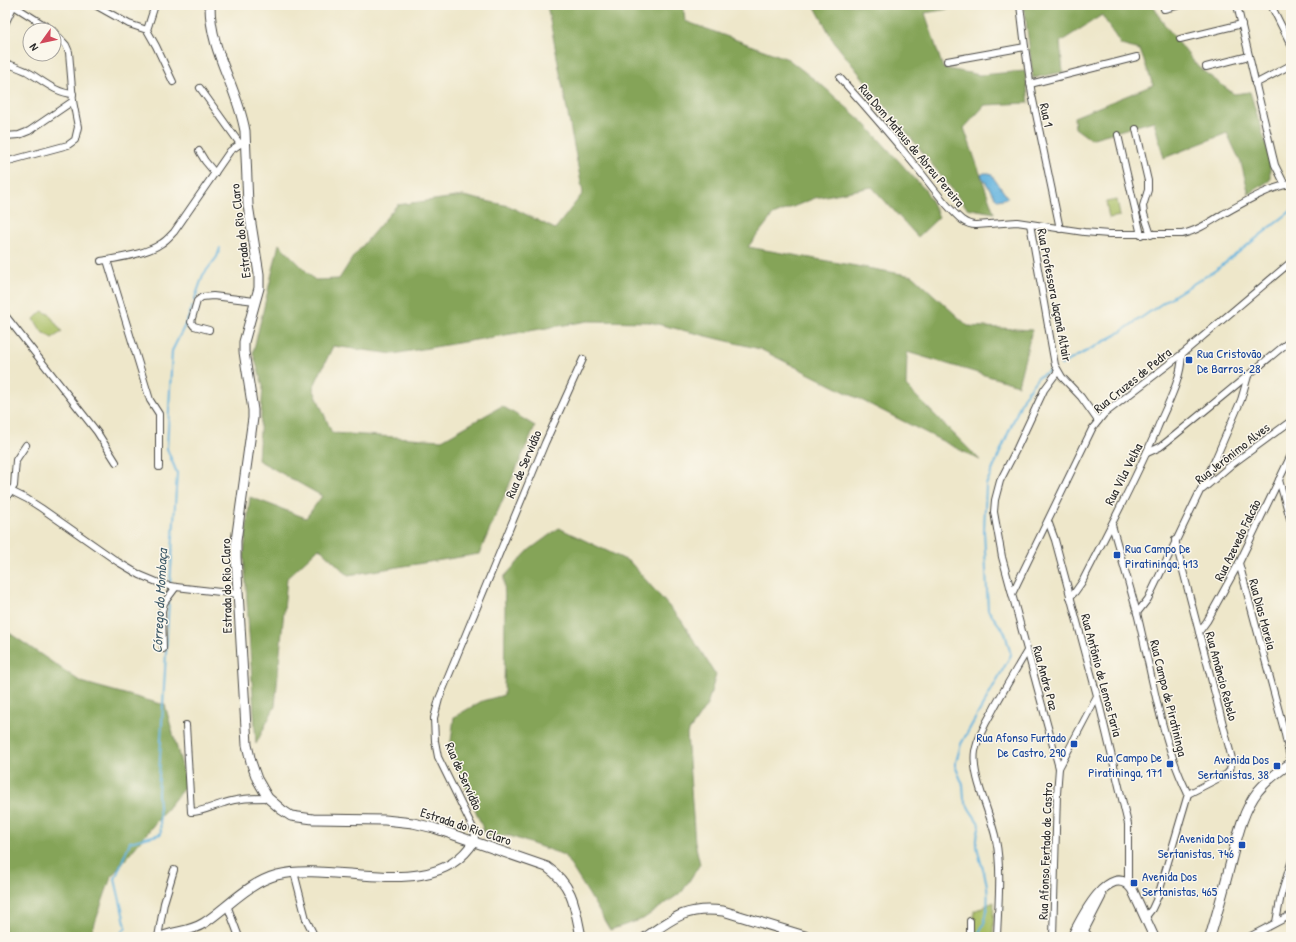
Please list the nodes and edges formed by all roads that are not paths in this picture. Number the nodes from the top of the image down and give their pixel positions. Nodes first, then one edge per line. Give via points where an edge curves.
1 (95, 5) edge
2 (155, 5) edge
3 (210, 5) edge
4 (1020, 5) edge
5 (1180, 5) edge
6 (1237, 5) edge
7 (1271, 5) edge
8 (12, 6) edge
9 (1164, 9) dead end
10 (38, 22) edge
11 (5, 24) edge
12 (1242, 24) junction
13 (147, 30) junction
14 (1180, 39) dead end
15 (62, 40) edge
16 (1291, 45) edge
17 (1025, 47) junction
18 (1249, 56) junction
19 (1137, 57) dead end
20 (947, 61) dead end
21 (5, 63) edge
22 (1291, 65) edge
23 (1206, 67) dead end
24 (840, 78) dead end
25 (173, 82) dead end
26 (1030, 84) junction
27 (1255, 84) junction
28 (200, 88) dead end
29 (73, 98) junction
30 (1136, 128) dead end
31 (1118, 135) dead end
32 (5, 136) edge
33 (242, 144) junction
34 (199, 151) dead end
35 (5, 162) edge
36 (215, 173) junction
37 (1288, 184) edge
38 (1030, 224) junction
39 (1060, 229) junction
40 (1141, 234) junction
41 (1151, 235) junction
42 (1291, 262) edge
43 (255, 301) junction
44 (5, 315) edge
45 (209, 330) dead end
46 (1291, 340) edge
47 (1291, 346) edge
48 (1279, 350) junction
49 (1182, 354) junction
50 (583, 359) dead end
51 (1058, 371) junction
52 (1248, 376) junction
53 (1098, 421) junction
54 (1291, 421) edge
55 (26, 445) dead end
56 (1147, 453) junction
57 (1291, 455) edge
58 (116, 462) dead end
59 (159, 467) dead end
60 (1279, 480) junction
61 (8, 490) edge
62 (1200, 491) junction
63 (5, 500) edge
64 (1048, 521) junction
65 (1291, 522) edge
66 (1112, 525) junction
67 (1175, 540) junction
68 (1239, 563) junction
69 (176, 587) junction
70 (238, 594) junction
71 (1012, 594) junction
72 (1070, 597) junction
73 (1137, 613) junction
74 (1199, 632) junction
75 (163, 649) dead end
76 (1027, 651) junction
77 (1097, 696) junction
78 (186, 725) dead end
79 (1291, 763) edge
80 (1059, 768) junction
81 (1188, 794) junction
82 (268, 798) junction
83 (474, 841) junction
84 (1291, 863) edge
85 (174, 870) dead end
86 (294, 872) junction
87 (1128, 884) junction
88 (227, 905) junction
89 (1291, 915) edge
90 (1145, 918) junction
91 (970, 921) dead end
92 (1276, 922) junction
93 (1083, 932) edge
94 (173, 935) edge
95 (1053, 936) edge
96 (158, 937) edge
97 (161, 937) edge
98 (239, 937) edge
99 (315, 937) edge
100 (581, 937) edge
101 (646, 937) edge
102 (808, 937) edge
103 (970, 937) edge
104 (997, 937) edge
105 (1072, 937) edge
106 (1154, 937) edge
107 (1210, 937) edge
108 (1249, 937) edge

1 - 13 street via 122,21
2 - 13 street
3 - 33 main road, Estrada do Rio Claro via 213,38 240,107 245,131
4 - 17 street, Rua 1
5 - 9 street
6 - 12 street
7 - 16 street
8 - 10 street
8 - 11 street
12 - 14 street
12 - 18 street
13 - 25 street
15 - 29 street via 69,52
17 - 20 street
17 - 26 street, Rua 1
18 - 23 street
18 - 27 street
19 - 26 street
21 - 29 street via 26,71
22 - 27 street
24 - 38 street, Rua Dom Mateus de Abreu Pereira via 964,221 976,225 1011,222
26 - 39 street, Rua 1
27 - 37 street via 1275,165
28 - 33 street
29 - 32 street via 29,132
29 - 35 street via 78,127 72,143
30 - 41 street via 1148,180 1143,206
31 - 40 street
33 - 36 street via 230,151
33 - 43 main road, Estrada do Rio Claro via 259,274 259,288
34 - 36 street
36 - 59 street via 174,232 158,247 104,261 150,400 159,414
37 - 41 street, Rua Dom Mateus de Abreu Pereira via 1240,204 1190,232
38 - 39 street, Rua Dom Mateus de Abreu Pereira
38 - 51 street, Rua Professora Jaçanã Altair via 1053,357
39 - 40 street, Rua Dom Mateus de Abreu Pereira
40 - 41 street, Rua Dom Mateus de Abreu Pereira
42 - 49 street, Rua Cruzes de Pedra
43 - 45 street via 202,297 197,301 191,322 194,326
43 - 70 main road, Estrada do Rio Claro via 244,347 253,418 236,541
44 - 58 street via 97,432
46 - 48 street
47 - 48 street
48 - 52 street
49 - 53 street, Rua Cruzes de Pedra
49 - 56 street, Rua Vila Velha via 1178,380
50 - 83 street, Rua de Servidão via 545,443 442,692 434,718 438,757 473,828
51 - 53 street
51 - 71 street, Rua Professora Jaçanã Altair via 1044,390 1000,481 995,500 996,524
52 - 56 street via 1160,447
52 - 62 street via 1241,400
53 - 64 street, Rua Cruzes de Pedra
54 - 62 street, Rua Jerônimo Alves
55 - 61 street via 16,460 14,486
56 - 66 street, Rua Vila Velha
57 - 60 street, Rua Azevedo Falcão
60 - 65 street
60 - 68 street, Rua Azevedo Falcão
61 - 63 street
61 - 69 street via 41,508 140,575
62 - 67 street, Rua Jerônimo Alves
64 - 71 street, Rua Cruzes de Pedra
64 - 72 street, Rua Antônio de Lemos Faria via 1056,540
66 - 72 street, Rua Vila Velha via 1079,588
66 - 73 street, Rua Campo de Piratininga
67 - 73 street, Rua Jerônimo Alves via 1148,599
67 - 74 street, Rua Amâncio Rebelo
68 - 74 street, Rua Azevedo Falcão
68 - 79 street, Rua Dias Moreia
69 - 70 street
69 - 75 street via 164,603 162,611
70 - 82 main road, Estrada do Rio Claro via 247,746 251,762
71 - 76 street, Rua Andre Paz
72 - 77 street, Rua Antônio de Lemos Faria
73 - 81 street, Rua Campo de Piratininga via 1170,749
74 - 81 street, Rua Amâncio Rebelo via 1232,759 1230,770 1226,774
76 - 80 street, Rua Andre Paz
76 - 104 street via 984,727 975,752 977,776 999,858
77 - 80 street
77 - 87 street, Rua Antônio de Lemos Faria via 1128,824
78 - 82 street via 191,812 239,799
79 - 107 main road via 1268,781 1250,804 1238,835
80 - 95 street, Rua Afonso Fertado de Castro
81 - 90 street via 1158,896
82 - 83 main road, Estrada do Rio Claro via 291,816 300,818 413,823
83 - 86 main road via 454,863 426,874 392,877 315,871
83 - 100 main road, Estrada do Rio Claro via 547,867 557,874 571,894
84 - 92 street
85 - 96 street via 164,903
86 - 88 main road via 256,883
86 - 99 street via 306,919
87 - 90 main road
87 - 93 main road via 1115,881 1097,894
88 - 94 main road via 200,926
88 - 98 street
89 - 92 street
90 - 106 main road
91 - 103 street
92 - 108 street
93 - 105 main road
94 - 97 main road
101 - 102 main road via 680,915 709,909

